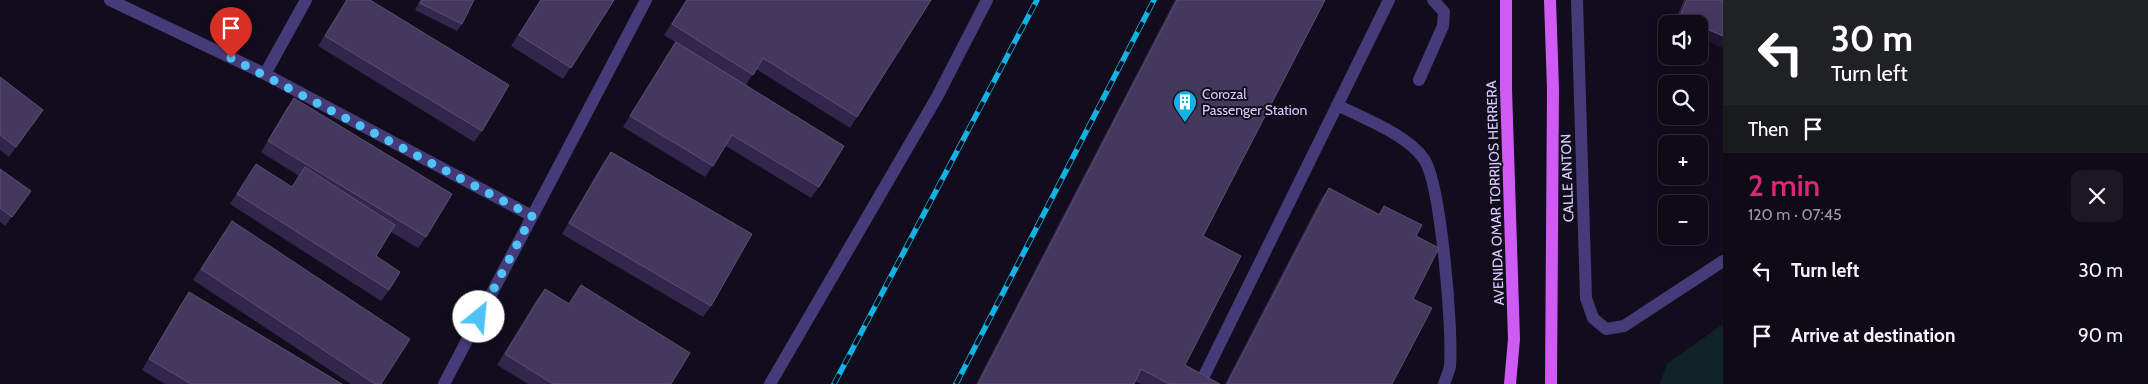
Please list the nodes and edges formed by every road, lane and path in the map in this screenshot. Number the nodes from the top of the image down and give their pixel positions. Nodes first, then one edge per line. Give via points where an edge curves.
1 (110, 0) edge
2 (306, 0) edge
3 (646, 0) edge
4 (987, 0) edge
5 (1389, 0) edge
6 (1434, 0) edge
7 (1506, 0) edge
8 (1550, 0) edge
9 (1577, 0) edge
10 (265, 74) junction
11 (1419, 80) dead end
12 (1337, 105) junction
13 (532, 216) junction
14 (1723, 261) edge
15 (444, 384) edge
16 (770, 384) edge
17 (1200, 384) edge
18 (1444, 384) edge
19 (1510, 384) edge
20 (1552, 384) edge

1 - 10 street
2 - 10 street
3 - 13 street
4 - 16 street via 937,97
5 - 12 street
6 - 11 street via 1444,12 1443,26
7 - 19 main road, AVENIDA OMAR TORRIJOS HERRERA via 1514,339
8 - 20 main road via 1553,89
9 - 14 street, CALLE ANTON via 1586,298 1594,318 1606,329 1624,326
10 - 13 street
12 - 17 street
12 - 18 street via 1405,140 1424,159 1434,182 1450,321 1450,368
13 - 15 street

